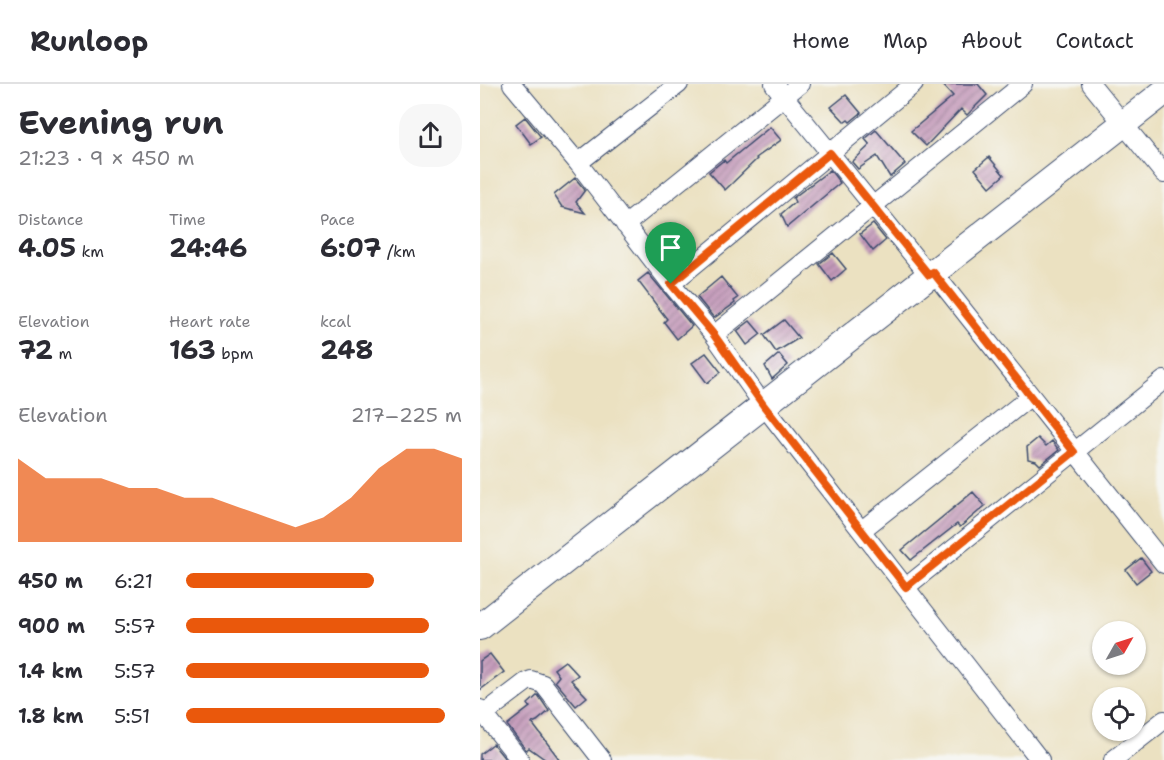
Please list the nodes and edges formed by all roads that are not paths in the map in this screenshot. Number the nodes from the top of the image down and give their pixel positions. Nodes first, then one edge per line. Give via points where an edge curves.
1 (512, 84) edge
2 (679, 84) edge
3 (800, 84) edge
4 (914, 84) edge
5 (1023, 84) edge
6 (1091, 84) edge
7 (779, 90) edge
8 (1164, 92) edge
9 (1123, 123) junction
10 (830, 153) junction
11 (578, 163) junction
12 (1164, 174) edge
13 (873, 206) junction
14 (625, 225) junction
15 (931, 274) junction
16 (671, 284) junction
17 (714, 335) junction
18 (1164, 380) edge
19 (1031, 396) junction
20 (764, 406) junction
21 (1074, 452) junction
22 (862, 530) junction
23 (1164, 564) edge
24 (906, 587) junction
25 (480, 627) edge
26 (482, 712) edge
27 (1164, 720) edge
28 (520, 760) edge
29 (602, 760) edge
30 (1040, 760) edge
31 (1113, 760) edge

1 - 11 street
2 - 11 street
3 - 7 street
4 - 10 street
5 - 13 street
6 - 9 street
7 - 10 street
7 - 14 street
8 - 9 street
9 - 12 street
9 - 15 street
10 - 13 street
10 - 16 street
11 - 14 street
13 - 15 street
13 - 17 street
14 - 16 street
15 - 19 street
15 - 20 street
16 - 17 street
17 - 20 street
18 - 21 street
19 - 21 street
19 - 22 street
20 - 22 street
20 - 25 street
21 - 23 street
21 - 24 street
22 - 24 street
24 - 30 street
26 - 28 street
26 - 29 street via 526,682 537,681
27 - 31 street

